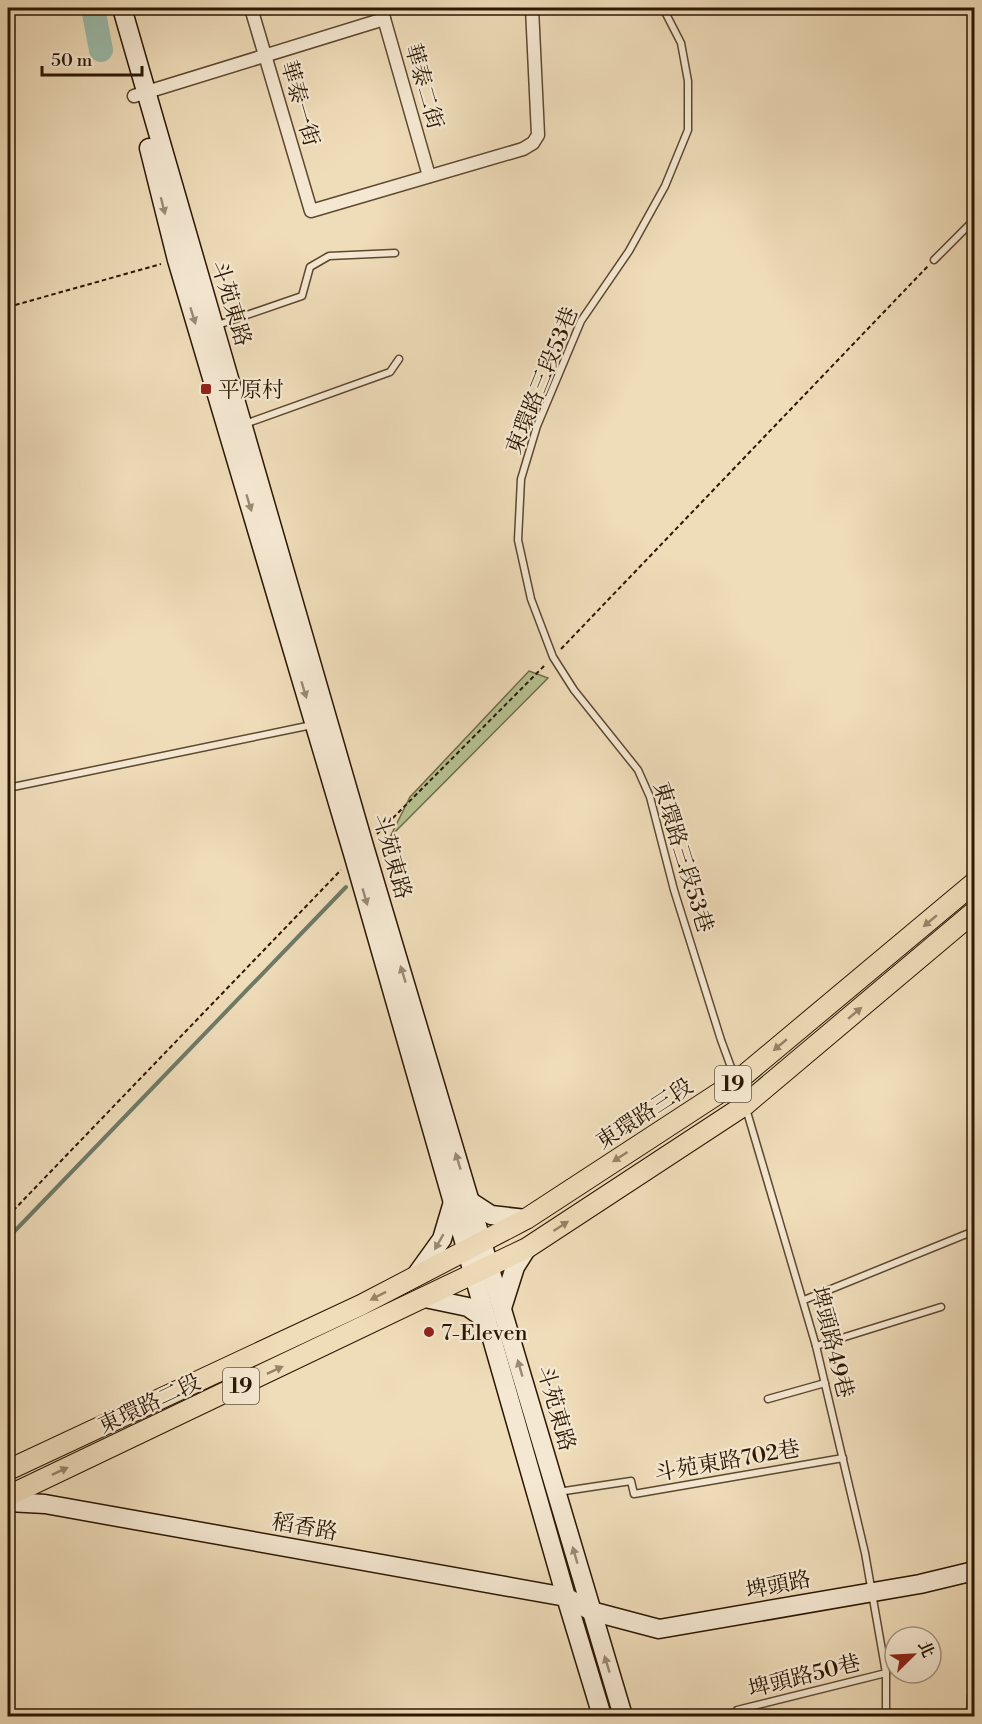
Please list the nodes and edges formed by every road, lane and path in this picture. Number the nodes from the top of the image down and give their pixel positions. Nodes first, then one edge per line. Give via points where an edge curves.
1 (109, 8) edge
2 (122, 8) edge
3 (251, 8) edge
4 (532, 8) edge
5 (663, 8) edge
6 (383, 13) edge
7 (265, 57) junction
8 (140, 94) junction
9 (429, 176) junction
10 (975, 220) edge
11 (395, 253) dead end
12 (177, 260) junction
13 (934, 260) joint
14 (8, 307) edge
15 (214, 326) junction
16 (399, 359) dead end
17 (244, 424) junction
18 (553, 657) junction
19 (315, 725) junction
20 (8, 788) edge
21 (359, 852) junction
22 (975, 883) edge
23 (975, 912) edge
24 (736, 1082) junction
25 (746, 1105) junction
26 (462, 1202) junction
27 (8, 1216) edge
28 (526, 1219) junction
29 (975, 1231) edge
30 (475, 1247) junction
31 (527, 1248) junction
32 (482, 1270) junction
33 (414, 1278) junction
34 (425, 1298) junction
35 (804, 1300) junction
36 (941, 1307) dead end
37 (502, 1308) junction
38 (488, 1320) junction
39 (816, 1346) junction
40 (825, 1383) junction
41 (768, 1399) dead end
42 (843, 1458) junction
43 (8, 1470) edge
44 (557, 1492) junction
45 (8, 1496) edge
46 (8, 1502) edge
47 (975, 1571) edge
48 (872, 1591) junction
49 (566, 1597) junction
50 (591, 1611) junction
51 (883, 1655) edge
52 (883, 1674) edge
53 (886, 1685) edge
54 (971, 1696) dead end
55 (602, 1716) edge
56 (623, 1716) edge
57 (739, 1716) edge
58 (886, 1716) edge
59 (970, 1716) edge

1 - 8 main road, 斗苑東路
2 - 8 main road, 斗苑東路
3 - 7 street, 華泰一街
4 - 9 street via 538,135 523,149
5 - 18 lane, 東環路三段53巷 via 681,43 688,81 688,130 665,186 629,251 580,321 537,426 521,479 518,540 531,599
6 - 7 street
6 - 9 street, 華泰二街
7 - 8 street
7 - 9 street, 華泰一街 via 311,211
8 -> 12 main road, 斗苑東路
8 - 15 main road, 斗苑東路
10 - 13 lane
11 - 15 lane via 329,256 310,267 302,296
12 - 14 path
12 -> 19 main road, 斗苑東路
13 - 18 path
15 - 17 main road, 斗苑東路
16 - 17 lane via 390,372
17 - 21 main road, 斗苑東路
18 - 21 path
18 - 24 lane, 東環路三段53巷 via 574,690 638,770 650,797 674,890
19 - 20 lane
19 - 21 main road, 斗苑東路
21 - 26 main road, 斗苑東路
21 - 27 path
22 -> 24 main road, 東環路三段 / 19
25 -> 23 main road, 19
24 - 25 lane, 東環路三段53巷
24 -> 28 main road, 東環路三段 / 19
31 -> 25 main road, 19
25 - 35 lane, 埤頭路49巷
26 - 28 main road via 491,1215
26 - 30 main road, 斗苑東路
26 -> 33 main road
28 - 30 main road, 東環路三段 / 19
29 - 35 lane
30 - 32 main road, 斗苑東路
30 - 33 main road, 東環路二段 / 19
31 - 32 main road, 19
31 - 37 main road via 515,1267
32 - 34 main road, 東環路二段 / 19
32 - 37 main road, 斗苑東路
32 - 38 main road, 斗苑東路
33 -> 43 main road, 東環路二段 / 19
34 - 38 main road via 468,1307
45 -> 34 main road, 東環路二段 / 19
35 - 39 lane, 埤頭路49巷
36 - 39 lane
44 -> 37 main road, 斗苑東路
38 - 49 main road, 斗苑東路
39 - 40 lane, 埤頭路49巷
40 - 41 lane
40 - 42 lane, 埤頭路49巷
42 - 44 lane, 斗苑東路702巷 via 634,1494 632,1481
42 - 48 lane, 埤頭路49巷
50 -> 44 main road, 斗苑東路
46 - 49 main road, 稻香路 via 57,1506
47 - 48 main road, 埤頭路
48 - 50 main road, 埤頭路 via 659,1629
48 - 51 lane, 埤頭路50巷
49 - 50 main road, 稻香路
49 - 55 main road, 斗苑東路
56 -> 50 main road, 斗苑東路
52 - 57 lane, 埤頭路50巷 via 737,1710
53 - 58 lane, 埤頭路50巷
54 - 59 lane

